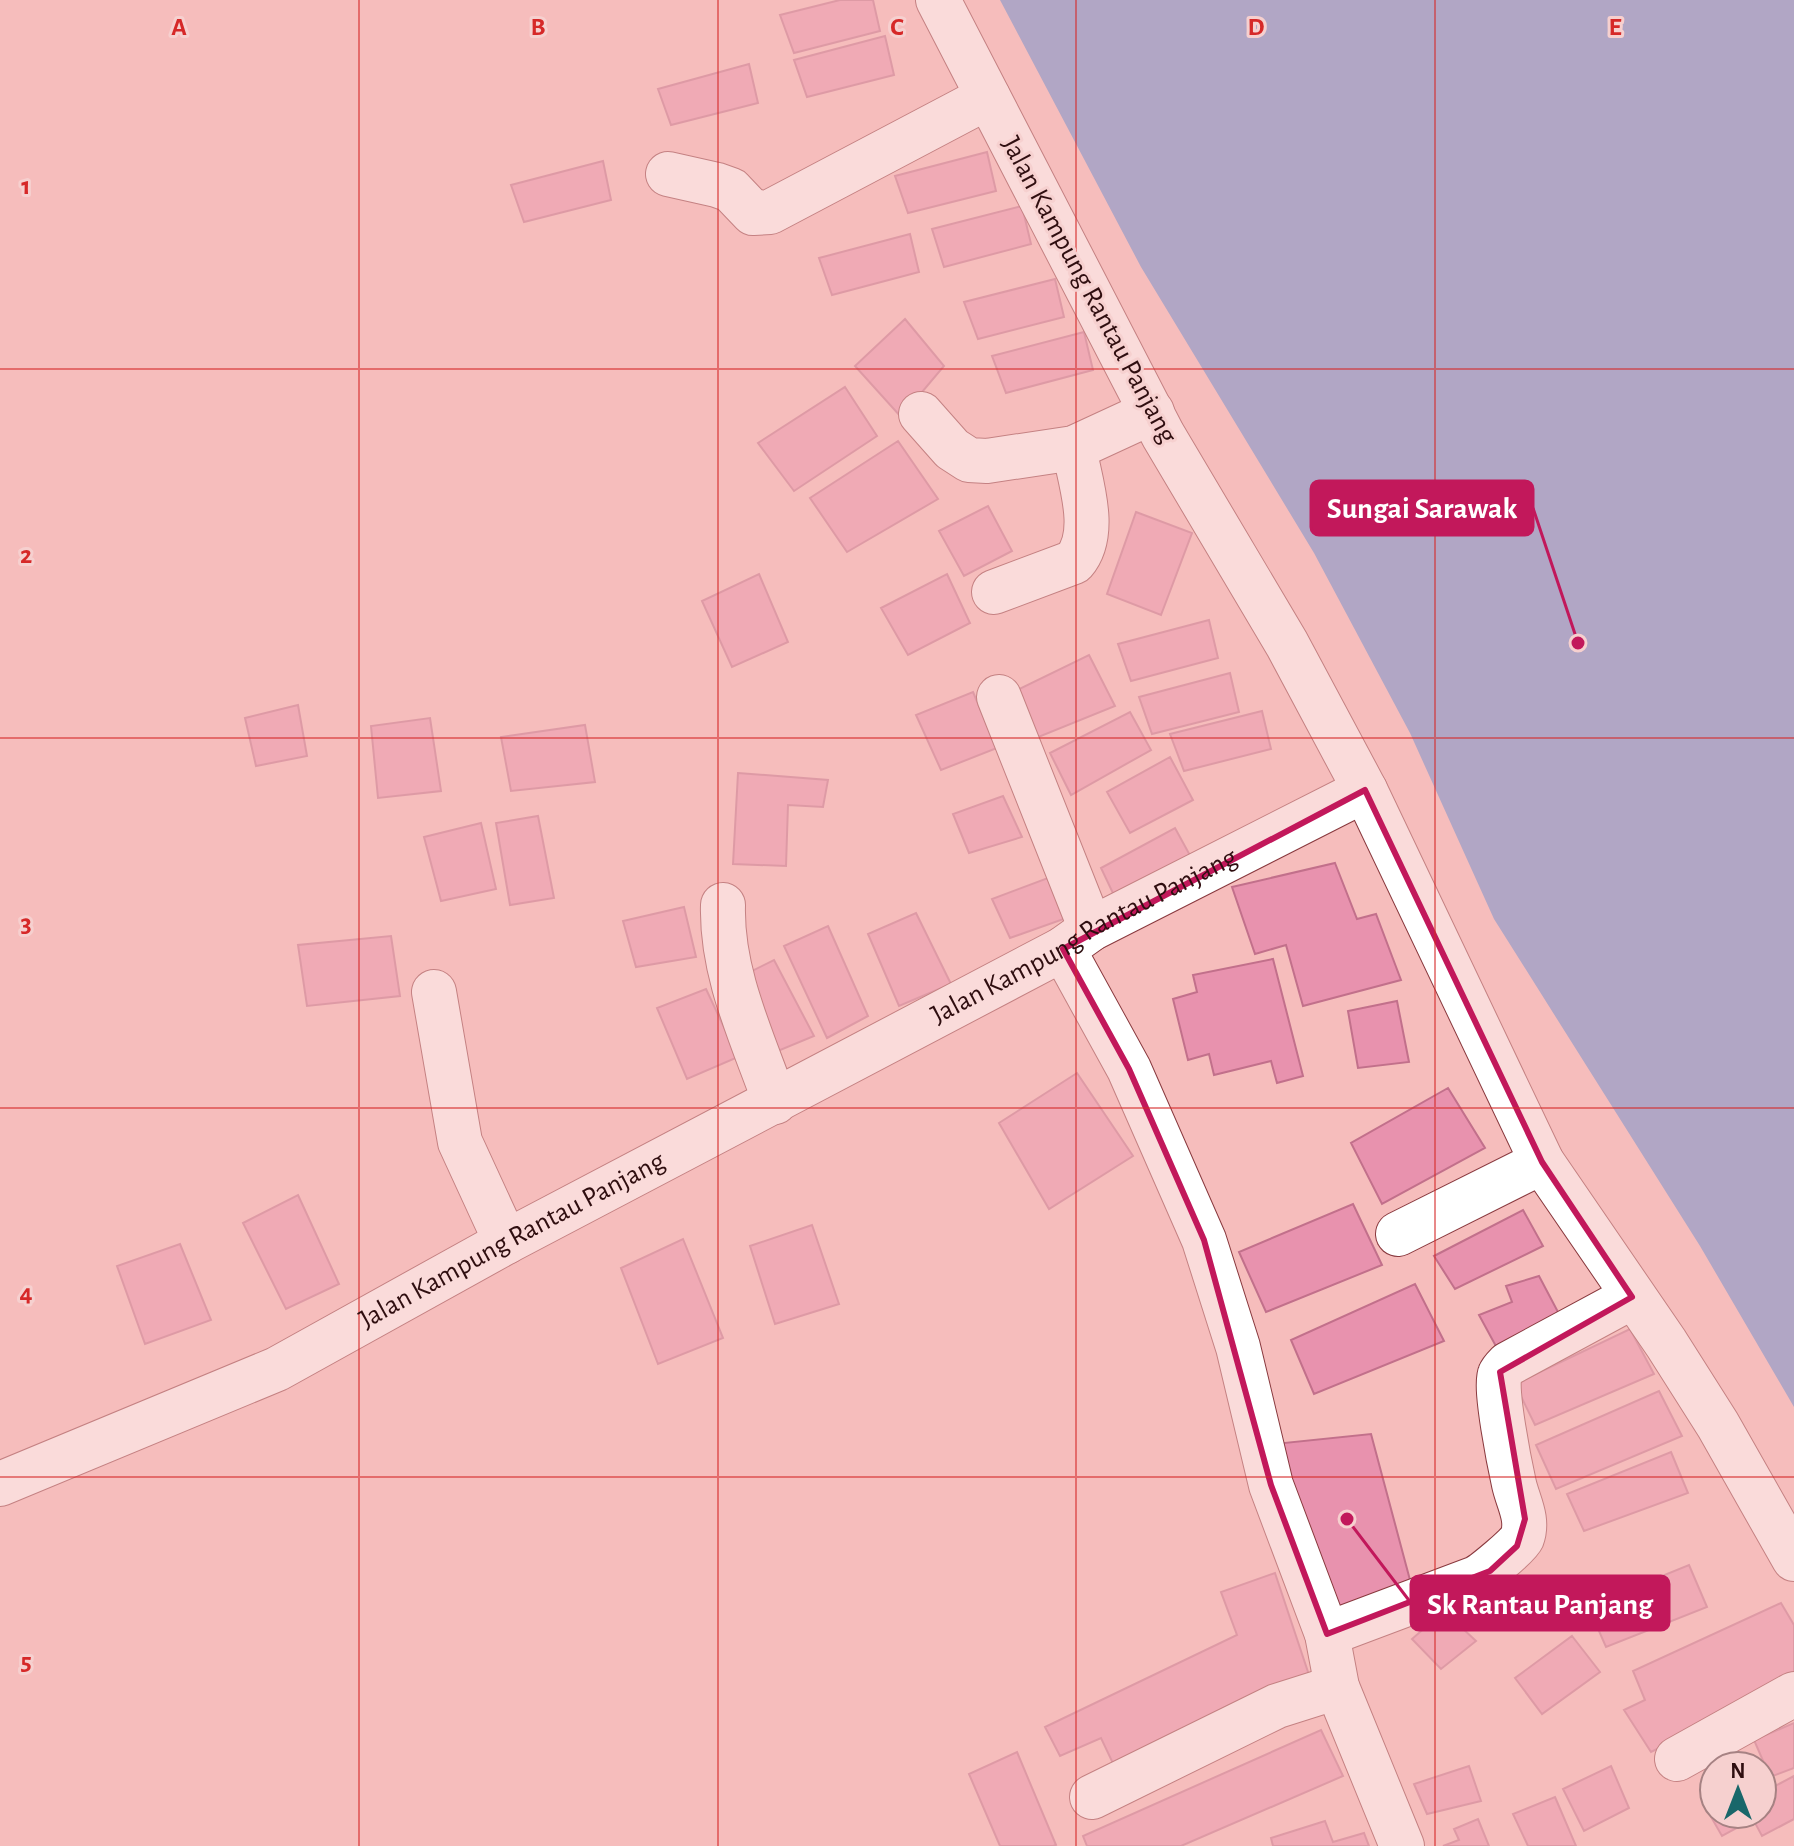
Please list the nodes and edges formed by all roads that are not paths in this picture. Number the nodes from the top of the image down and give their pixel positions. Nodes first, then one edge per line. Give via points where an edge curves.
1 (938, 0) edge
2 (988, 97) junction
3 (668, 174) dead end
4 (1152, 412) junction
5 (921, 414) dead end
6 (1074, 448) junction
7 (994, 592) dead end
8 (999, 697) dead end
9 (1365, 790) junction
10 (723, 905) dead end
11 (1077, 939) junction
12 (434, 992) dead end
13 (775, 1102) junction
14 (1542, 1162) junction
15 (1398, 1234) dead end
16 (506, 1242) junction
17 (1632, 1297) junction
18 (0, 1484) edge
19 (1794, 1559) edge
20 (1327, 1634) junction
21 (1337, 1687) junction
22 (1794, 1694) edge
23 (1677, 1759) dead end
24 (1092, 1797) dead end
25 (1402, 1846) edge

1 - 2 street, Jalan Kampung Rantau Panjang
2 - 3 street via 770,212 753,213 731,190
2 - 4 street, Jalan Kampung Rantau Panjang
4 - 6 street
4 - 9 street, Jalan Kampung Rantau Panjang
5 - 6 street via 969,460
6 - 7 street via 1086,512 1082,552 1074,562
8 - 11 street
9 - 11 street, Jalan Kampung Rantau Panjang
9 - 14 street
10 - 13 street via 722,933 733,983
11 - 13 street, Jalan Kampung Rantau Panjang
11 - 20 street via 1204,1240 1238,1347 1271,1485
12 - 16 street via 460,1142
13 - 16 street, Jalan Kampung Rantau Panjang
14 - 15 street
14 - 17 street
16 - 18 street, Jalan Kampung Rantau Panjang via 277,1369
17 - 19 street via 1710,1413
17 - 20 street via 1500,1372 1497,1384 1525,1519 1517,1546 1476,1578
20 - 21 street
21 - 24 street via 1277,1706
21 - 25 street
22 - 23 street

